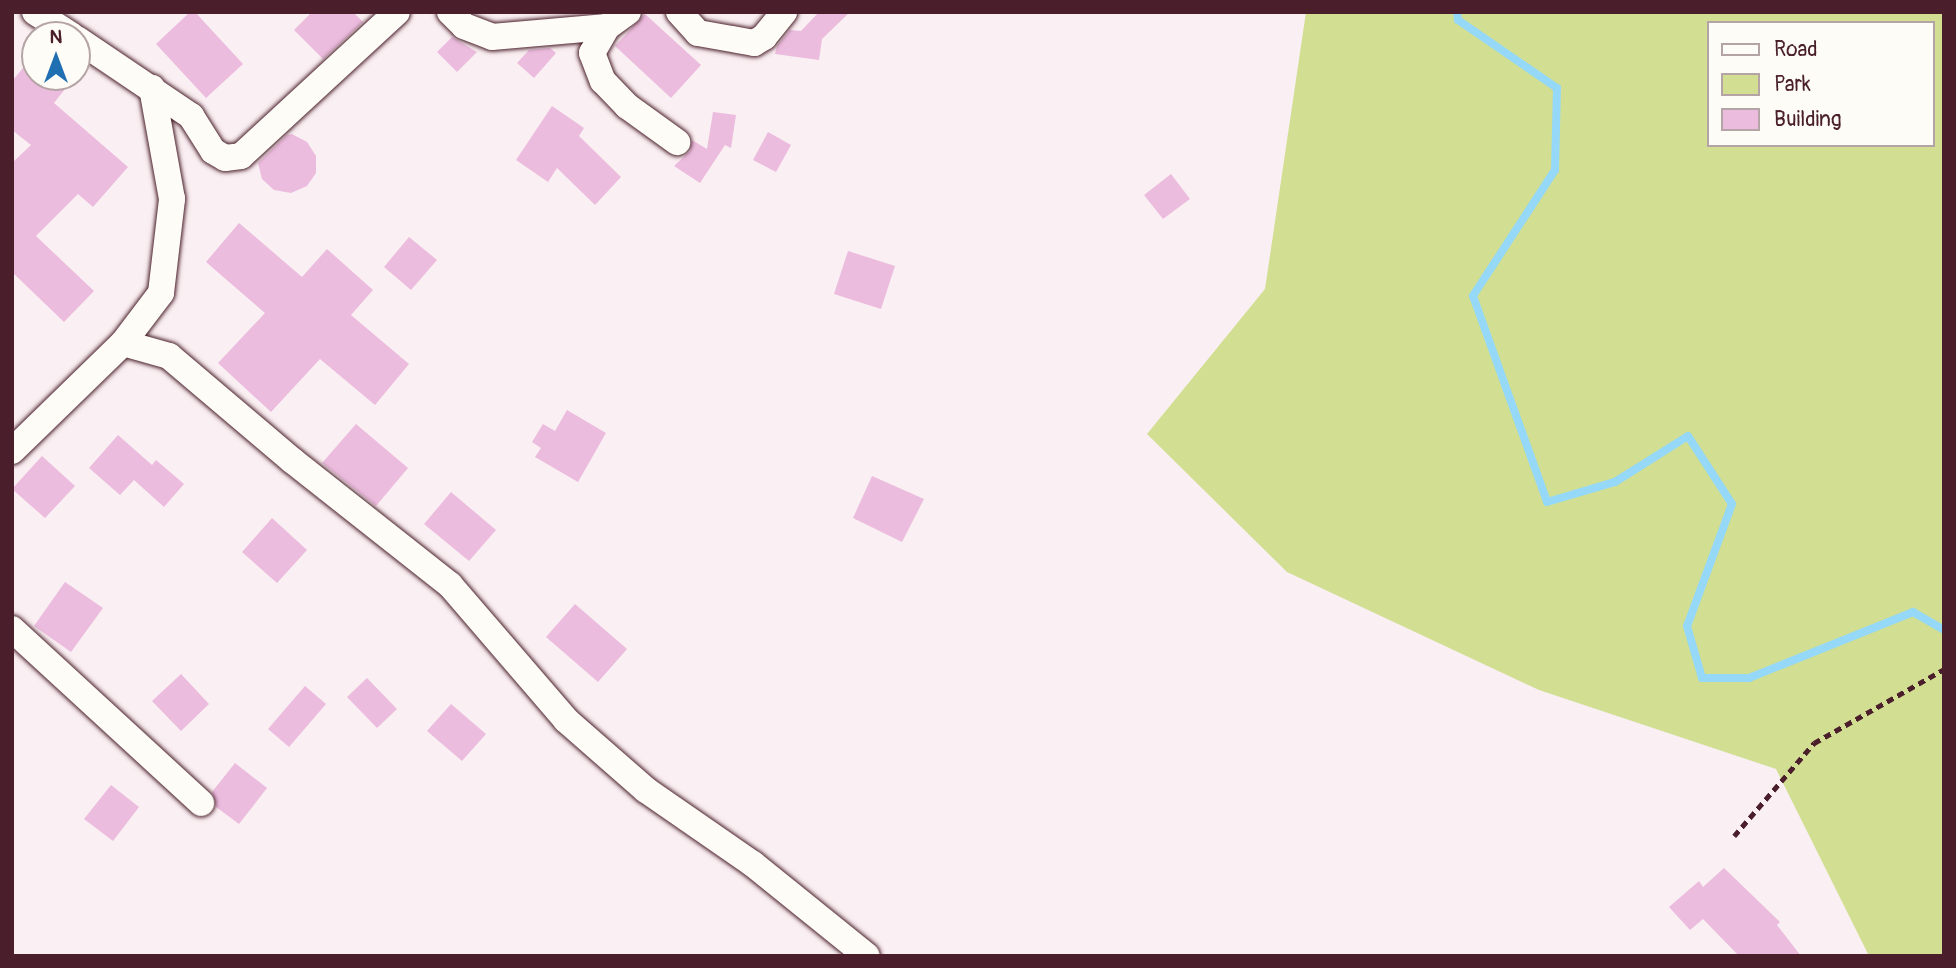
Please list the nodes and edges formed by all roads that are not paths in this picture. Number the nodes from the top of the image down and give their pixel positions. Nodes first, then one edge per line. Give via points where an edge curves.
1 (397, 12) edge
2 (450, 12) edge
3 (679, 12) edge
4 (784, 12) edge
5 (617, 20) edge
6 (91, 48) edge
7 (152, 88) junction
8 (677, 142) dead end
9 (123, 343) junction
10 (12, 451) edge
11 (12, 629) edge
12 (201, 803) dead end
13 (867, 956) edge

1 - 7 street via 241,156 225,158 213,151 191,116
2 - 5 street via 464,26 492,37
3 - 4 street via 698,33 754,43 765,37
5 - 8 street via 592,53 603,81 627,106
6 - 7 street
7 - 9 street via 172,199 161,293
9 - 10 street
9 - 13 street via 169,356 450,585 566,720 646,790 753,864
11 - 12 street

